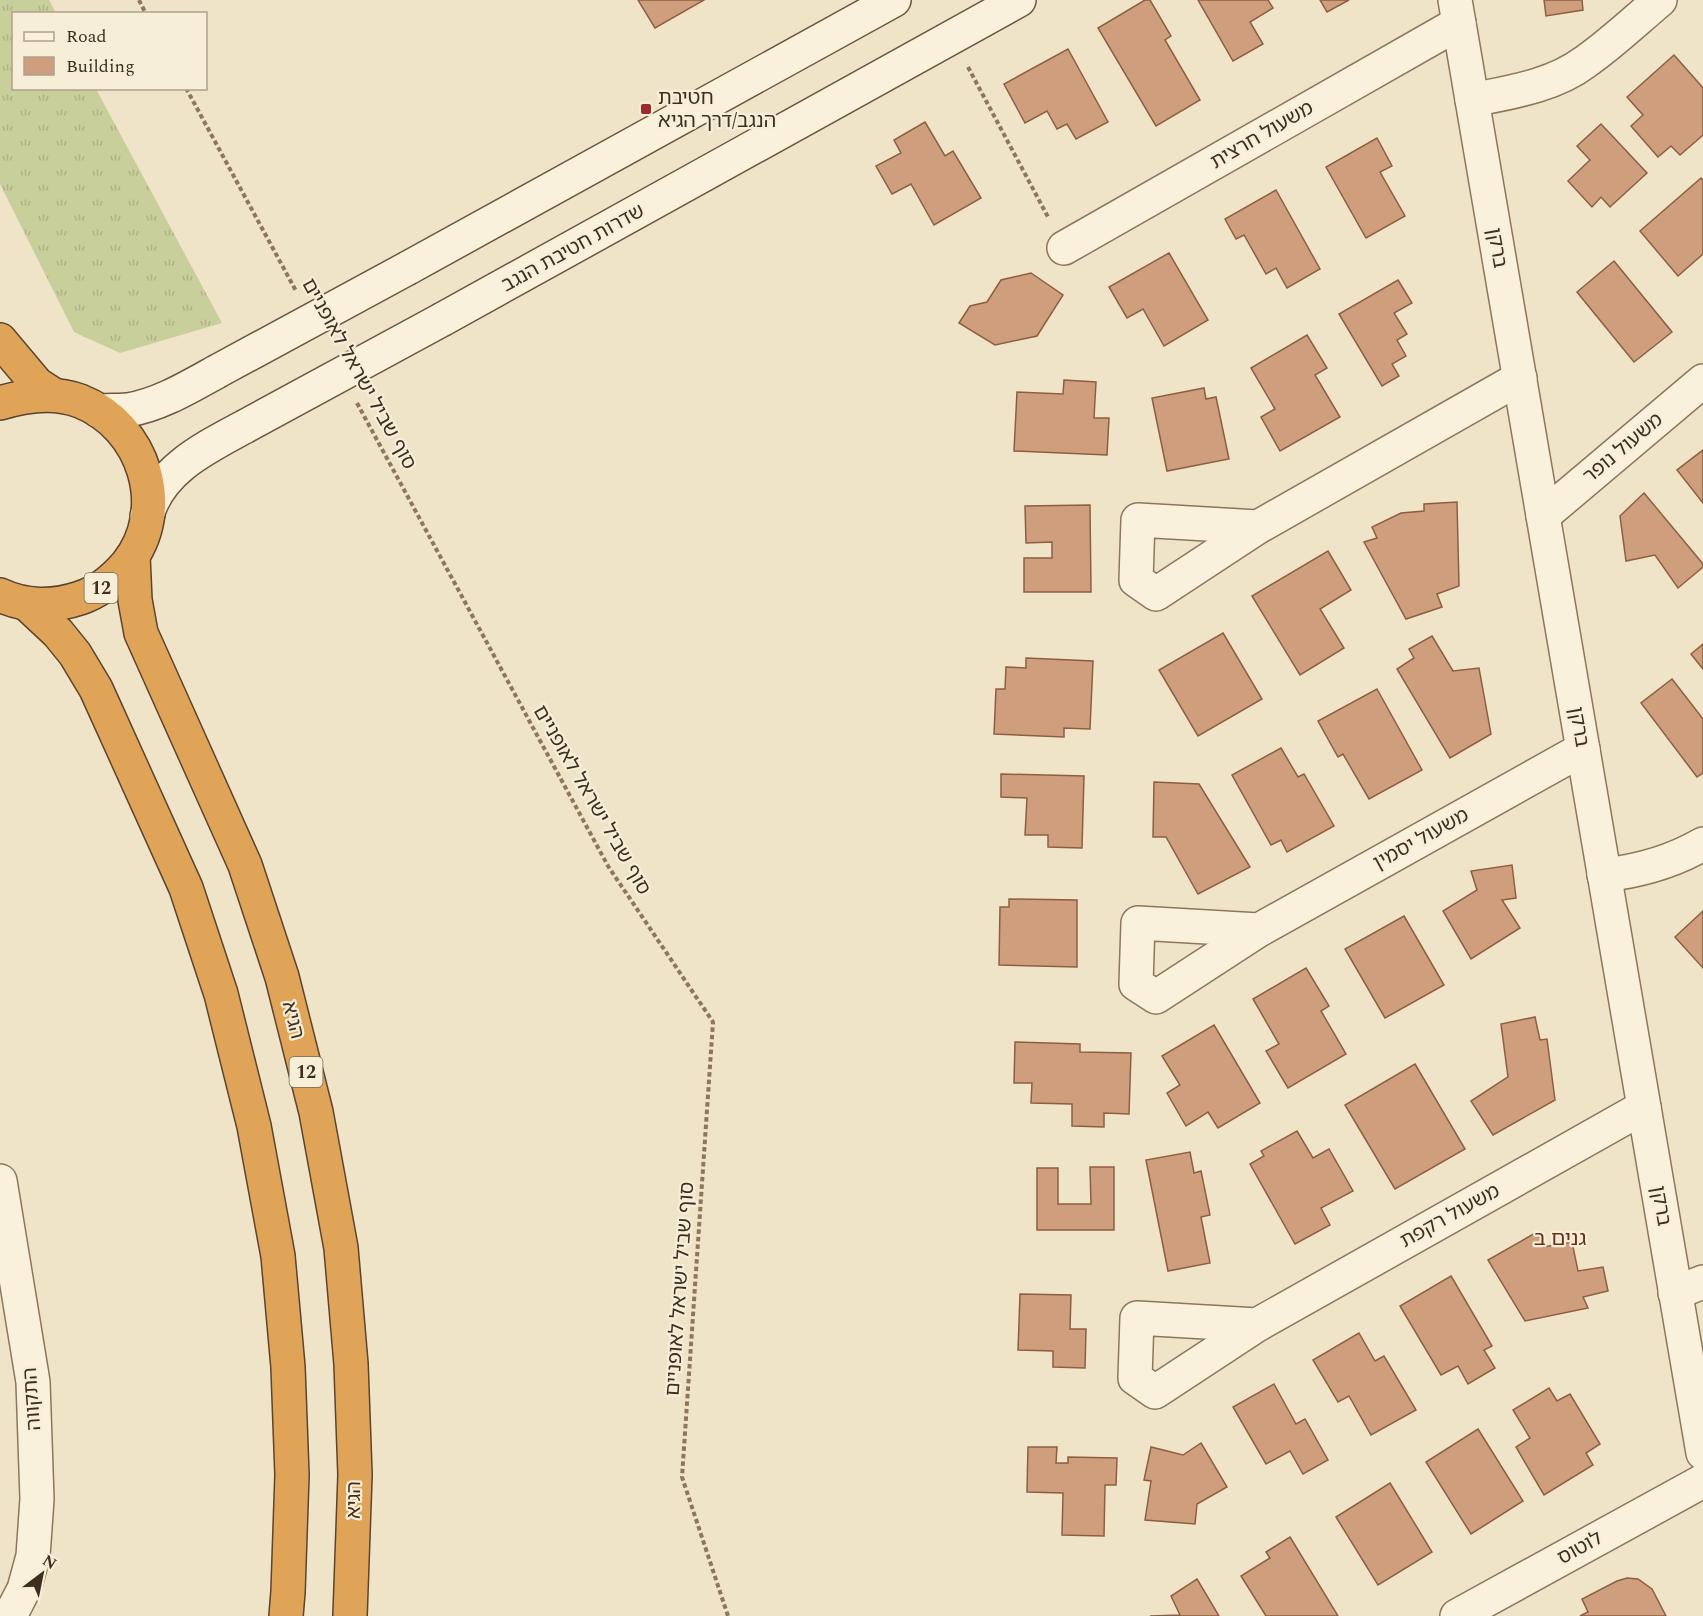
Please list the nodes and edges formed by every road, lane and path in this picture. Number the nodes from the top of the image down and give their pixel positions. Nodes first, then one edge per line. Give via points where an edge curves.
1 (894, 0) edge
2 (1019, 0) edge
3 (1660, 0) edge
4 (1457, 12) edge
5 (952, 38) junction
6 (187, 90) edge
7 (1472, 100) junction
8 (1064, 248) joint
9 (299, 297) dead end
10 (0, 340) edge
11 (1520, 378) junction
12 (1703, 381) edge
13 (54, 395) junction
14 (355, 399) dead end
15 (0, 403) edge
16 (99, 411) junction
17 (147, 516) junction
18 (1543, 516) junction
19 (1258, 526) dead end
20 (133, 556) junction
21 (11, 602) edge
22 (1583, 749) junction
23 (1703, 844) edge
24 (1604, 875) junction
25 (1259, 930) dead end
26 (1644, 1107) junction
27 (0, 1181) edge
28 (1689, 1288) edge
29 (1257, 1325) dead end
30 (1703, 1454) edge
31 (1703, 1481) edge
32 (10, 1616) edge
33 (286, 1616) edge
34 (350, 1616) edge
35 (728, 1616) edge
36 (1457, 1616) edge

1 - 16 street, bridge via 181,392 127,410
2 - 5 street, שדרות חטיבת הנגב
3 - 7 street via 1584,63 1562,75 1527,89
4 - 7 street, ברקן
4 - 8 street, משעול חרצית
5 - 8 path
5 - 17 street, שדרות חטיבת הנגב, bridge via 206,448 179,467 157,493
6 - 9 path, סוף שביל ישראל לאופניים
7 - 11 street, ברקן
10 - 13 highway, 12 via 37,384
11 - 18 street, ברקן
11 - 19 street
12 - 18 street, משעול נופר
13 - 15 highway, 12 via 39,394
13 - 16 highway, 12 via 80,401
14 - 35 path, סוף שביל ישראל לאופניים via 608,866 713,1022 682,1477
16 - 17 highway, 12 via 116,423 140,457 149,496
17 - 20 highway, 12
18 - 22 street, ברקן
20 - 21 highway, 12 via 120,573 87,596 47,605
20 - 34 highway, הגיא / 12 via 141,633 245,865 282,977 316,1112 341,1248 351,1364 355,1475
21 - 33 highway, 12 via 58,633 96,689 186,888 224,1005 254,1126 278,1256 292,1475
22 - 24 street, ברקן
22 - 25 street, משעול יסמין
23 - 24 street via 1660,864
24 - 26 street, ברקן
26 - 28 street, ברקן
26 - 29 street, משעול רקפת
27 - 32 street, התקווה via 33,1382 37,1498 33,1556 24,1589
28 - 30 street, ברקן
31 - 36 street, לוטוס

